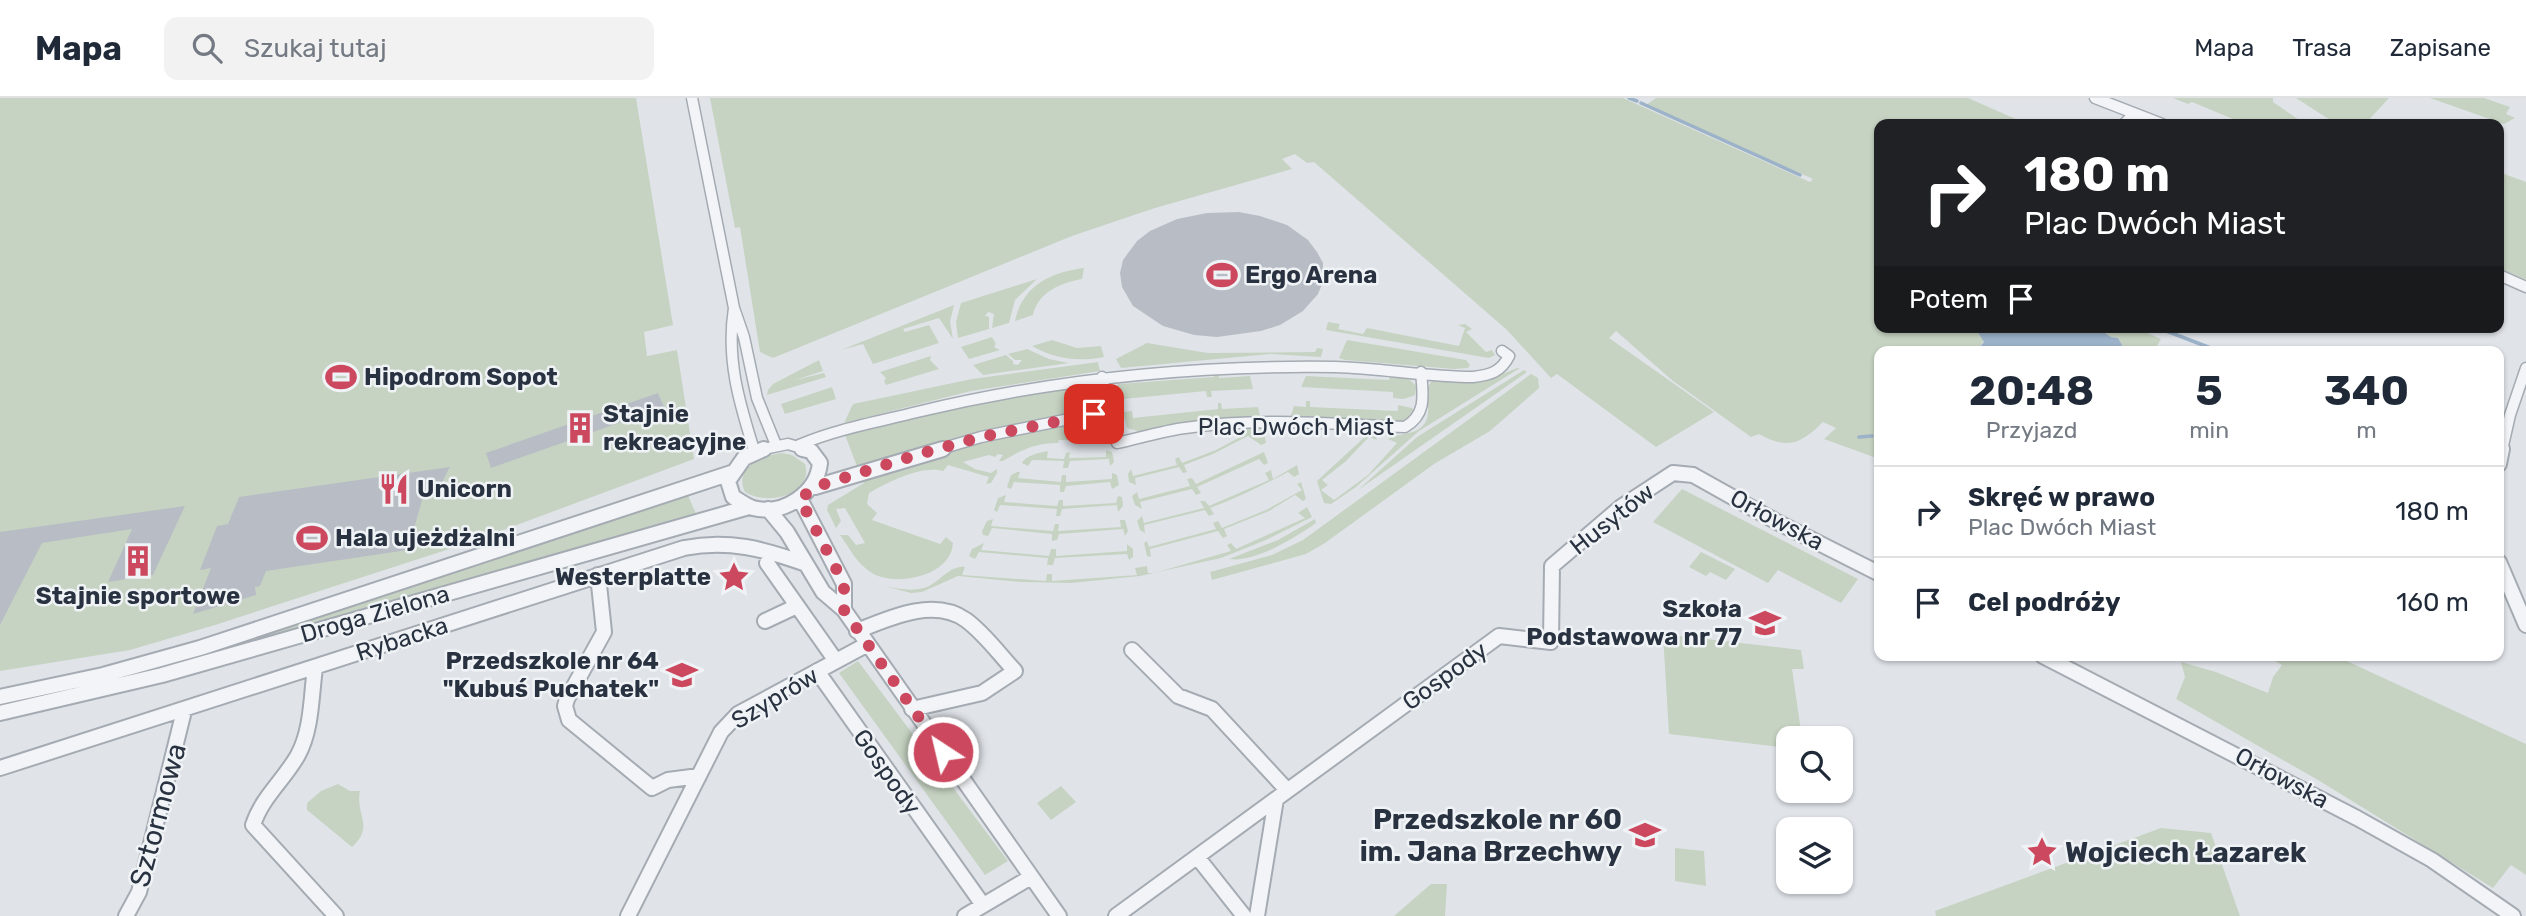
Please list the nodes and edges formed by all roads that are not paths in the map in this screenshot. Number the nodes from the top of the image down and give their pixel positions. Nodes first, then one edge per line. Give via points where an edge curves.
1 (692, 98) edge
2 (2095, 98) edge
3 (2132, 116) junction
4 (2129, 119) edge
5 (2139, 119) edge
6 (2149, 119) edge
7 (2504, 277) edge
8 (2526, 287) edge
9 (734, 307) junction
10 (1503, 351) dead end
11 (2526, 368) edge
12 (1421, 372) junction
13 (1102, 377) junction
14 (1108, 411) junction
15 (2504, 442) edge
16 (776, 445) junction
17 (799, 445) junction
18 (754, 452) junction
19 (731, 473) junction
20 (1673, 473) joint
21 (815, 487) junction
22 (800, 499) junction
23 (749, 507) junction
24 (768, 509) junction
25 (767, 563) dead end
26 (806, 564) junction
27 (1552, 566) joint
28 (1874, 571) edge
29 (2504, 574) edge
30 (598, 575) junction
31 (797, 606) junction
32 (844, 610) junction
33 (765, 621) dead end
34 (2526, 625) edge
35 (857, 631) junction
36 (866, 645) junction
37 (1132, 650) dead end
38 (836, 661) junction
39 (2053, 661) edge
40 (315, 668) junction
41 (817, 671) junction
42 (0, 697) edge
43 (912, 709) junction
44 (184, 711) junction
45 (0, 713) edge
46 (0, 768) edge
47 (699, 776) junction
48 (1282, 794) junction
49 (1198, 858) junction
50 (1031, 877) junction
51 (983, 905) junction
52 (126, 916) edge
53 (337, 916) edge
54 (628, 916) edge
55 (965, 916) edge
56 (1059, 916) edge
57 (1116, 916) edge
58 (1244, 916) edge
59 (1257, 916) edge
60 (2513, 916) edge

1 - 9 street
2 - 3 street
2 - 6 street
3 - 4 street
3 - 5 street
7 - 8 street
9 - 16 street via 745,330 752,381
9 - 18 street via 728,333 733,386
10 - 12 street via 1508,356 1505,365 1492,374 1468,377
11 - 15 street
12 - 13 street via 1279,366
12 - 14 street, Plac Dwóch Miast via 1422,412 1405,427 1210,426 1118,443
13 - 14 street, Plac Dwóch Miast
13 - 17 street via 948,404
14 - 21 street via 981,437
16 - 17 street
16 - 18 street
17 - 21 street via 818,457 822,466
18 - 19 street
19 - 23 street via 728,481 733,497
19 - 42 street, Droga Zielona via 200,648
20 - 27 street, Husytów via 1621,508
20 - 28 street, Orłowska via 1693,475
21 - 22 street
22 - 24 street
22 - 32 street via 844,584
23 - 24 street
23 - 45 street, Droga Zielona via 162,675
24 - 26 street
25 - 31 street, Szyprów
26 - 30 street, Rybacka via 748,544 715,543
26 - 32 street via 823,592
27 - 48 street, Gospody via 1551,642 1499,636
29 - 34 street
30 - 40 street, Rybacka
30 - 47 street via 604,632 566,699 569,720 652,788 668,780
31 - 33 street
31 - 38 street, Szyprów
32 - 35 street
35 - 36 street
35 - 43 street via 904,612 948,612 966,619 1015,671 982,693
36 - 38 street, Szyprów
36 - 43 street
37 - 48 street via 1178,695 1212,709
38 - 41 street, Szyprów
39 - 60 street, Orłowska via 2357,818 2432,860
40 - 44 street, Rybacka
40 - 53 street via 304,743 259,807 253,825
41 - 47 street, Szyprów via 738,715 721,732
41 - 51 street, Gospody
43 - 50 street
44 - 46 street, Rybacka
44 - 52 street, Sztormowa via 139,892
47 - 54 street, Szyprów
48 - 49 street, Gospody
48 - 59 street
49 - 57 street, Gospody
49 - 58 street
50 - 51 street
50 - 56 street
51 - 55 street

